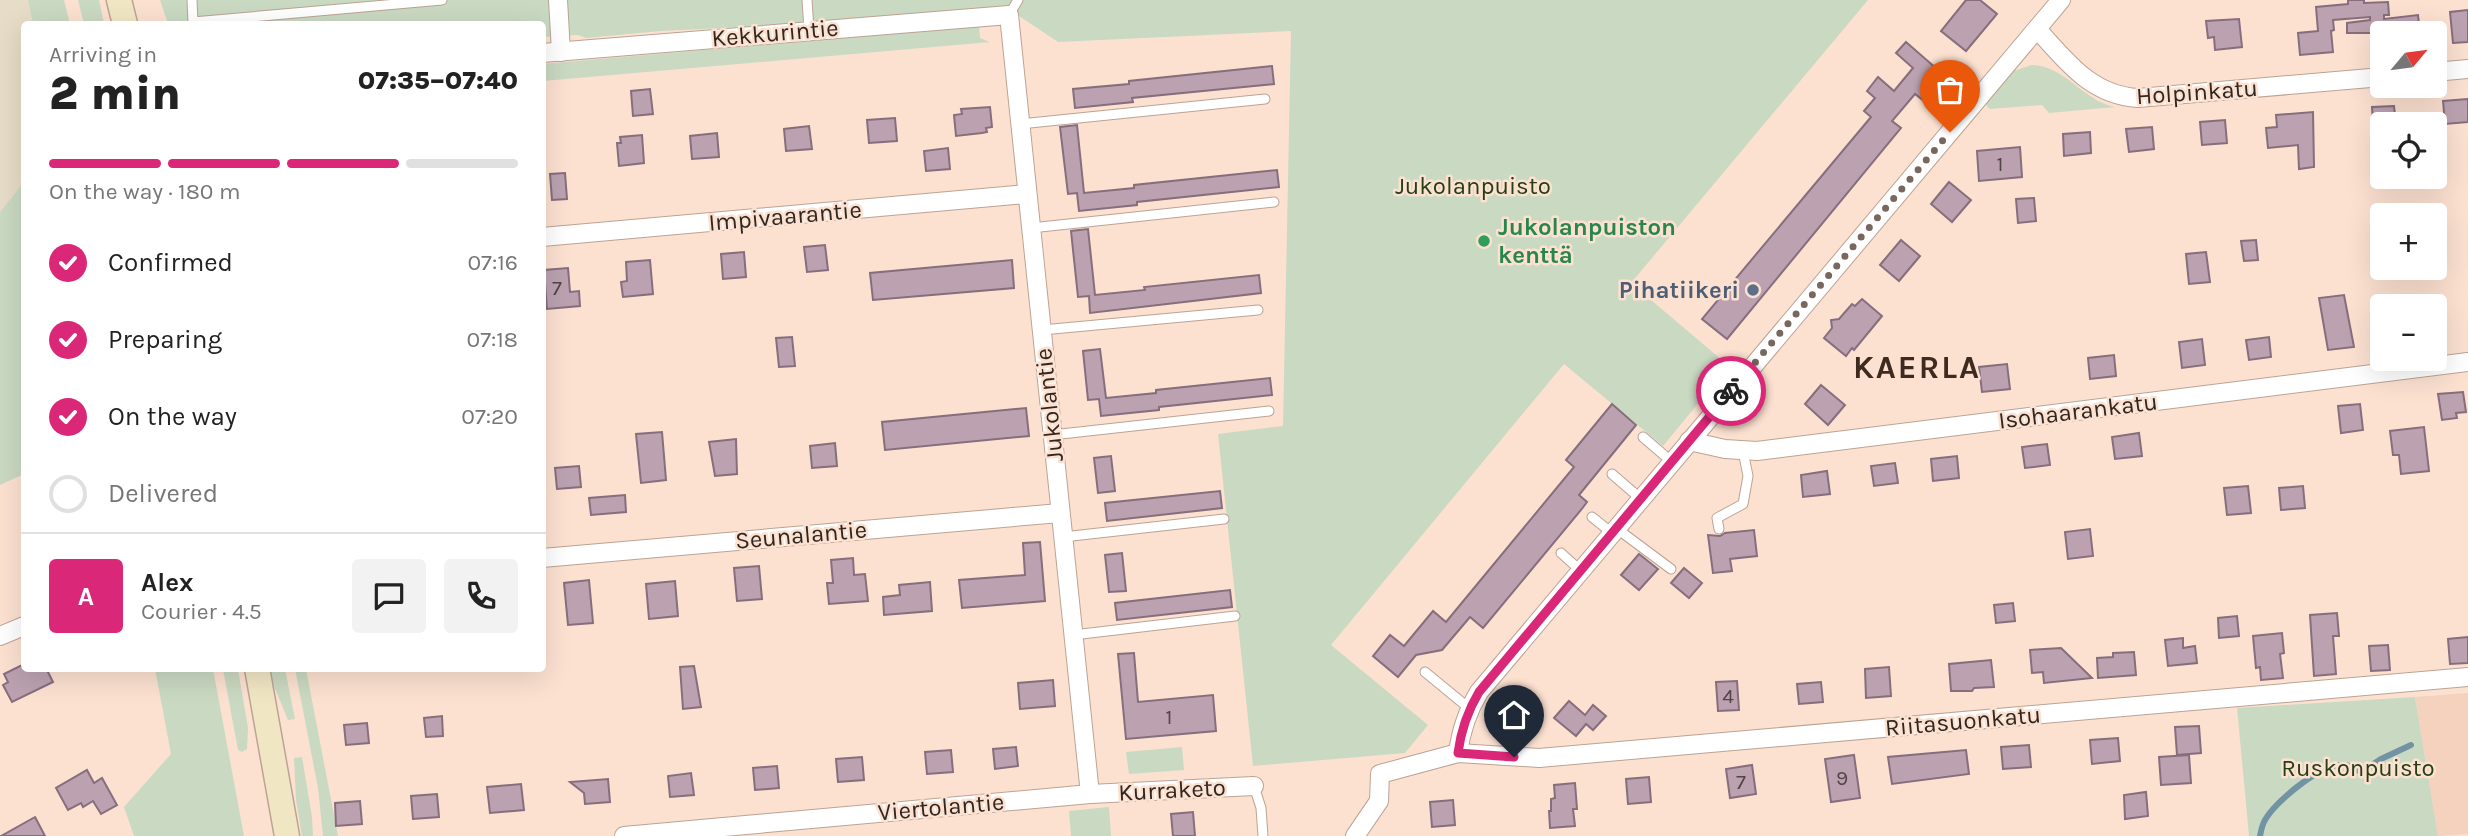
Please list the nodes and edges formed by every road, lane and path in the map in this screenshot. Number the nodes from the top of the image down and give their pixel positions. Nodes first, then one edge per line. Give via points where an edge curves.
1 (119, 0) edge
2 (192, 0) edge
3 (442, 0) edge
4 (558, 0) edge
5 (807, 0) edge
6 (2061, 0) edge
7 (1013, 8) edge
8 (124, 21) edge
9 (193, 21) edge
10 (204, 21) edge
11 (2038, 29) junction
12 (809, 30) junction
13 (561, 52) junction
14 (546, 53) edge
15 (2468, 69) edge
16 (2447, 71) edge
17 (2370, 78) edge
18 (1265, 99) dead end
19 (1020, 124) junction
20 (1027, 194) junction
21 (1274, 202) dead end
22 (1031, 228) junction
23 (546, 237) edge
24 (1258, 310) dead end
25 (1042, 330) junction
26 (2468, 362) edge
27 (1269, 411) dead end
28 (1052, 435) junction
29 (1643, 437) dead end
30 (1689, 441) junction
31 (1743, 451) junction
32 (1672, 462) junction
33 (1612, 474) dead end
34 (1641, 499) junction
35 (1060, 513) junction
36 (1592, 517) dead end
37 (1224, 519) dead end
38 (1718, 529) dead end
39 (1614, 531) junction
40 (1063, 537) junction
41 (1561, 553) dead end
42 (546, 558) edge
43 (1671, 569) dead end
44 (1581, 570) junction
45 (1235, 616) dead end
46 (21, 627) edge
47 (1073, 635) junction
48 (0, 636) edge
49 (258, 672) edge
50 (1425, 672) dead end
51 (2468, 677) edge
52 (1470, 709) junction
53 (1458, 753) junction
54 (1254, 786) joint
55 (1090, 794) junction
56 (287, 836) edge
57 (624, 836) edge
58 (1263, 836) edge
59 (1355, 836) edge

1 - 8 main road
2 - 9 lane
3 - 10 lane
4 - 13 street
5 - 12 lane
6 - 11 street
7 - 12 street, Kekkurintie
7 - 19 street, Jukolantie
11 - 17 street, Holpinkatu via 2090,84 2122,97
11 - 30 street
12 - 13 street, Kekkurintie
13 - 14 street, Kekkurintie
15 - 16 street
18 - 19 lane
19 - 20 street, Jukolantie
20 - 22 street, Jukolantie
20 - 23 street, Impivaarantie
21 - 22 lane
22 - 25 street, Jukolantie
24 - 25 lane
25 - 28 street, Jukolantie
26 - 31 street, Isohaarankatu
27 - 28 lane
28 - 35 street, Jukolantie
29 - 32 lane
30 - 31 street, Isohaarankatu
30 - 32 street
31 - 38 lane via 1748,476 1743,504 1717,518
32 - 34 street
33 - 34 lane
34 - 39 street
35 - 40 street, Jukolantie
35 - 42 street, Seunalantie
36 - 39 lane
37 - 40 lane
39 - 43 lane
39 - 44 street
40 - 47 street, Jukolantie
41 - 44 lane
44 - 52 street via 1479,692
45 - 47 lane
46 - 48 street
47 - 55 street, Jukolantie
49 - 56 main road
50 - 52 lane
51 - 53 street, Riitasuonkatu via 1539,758
52 - 53 street
53 - 59 street, Riitasuonkatu via 1380,774 1379,801
54 - 55 street, Kurraketo
54 - 58 lane
55 - 57 street, Viertolantie

